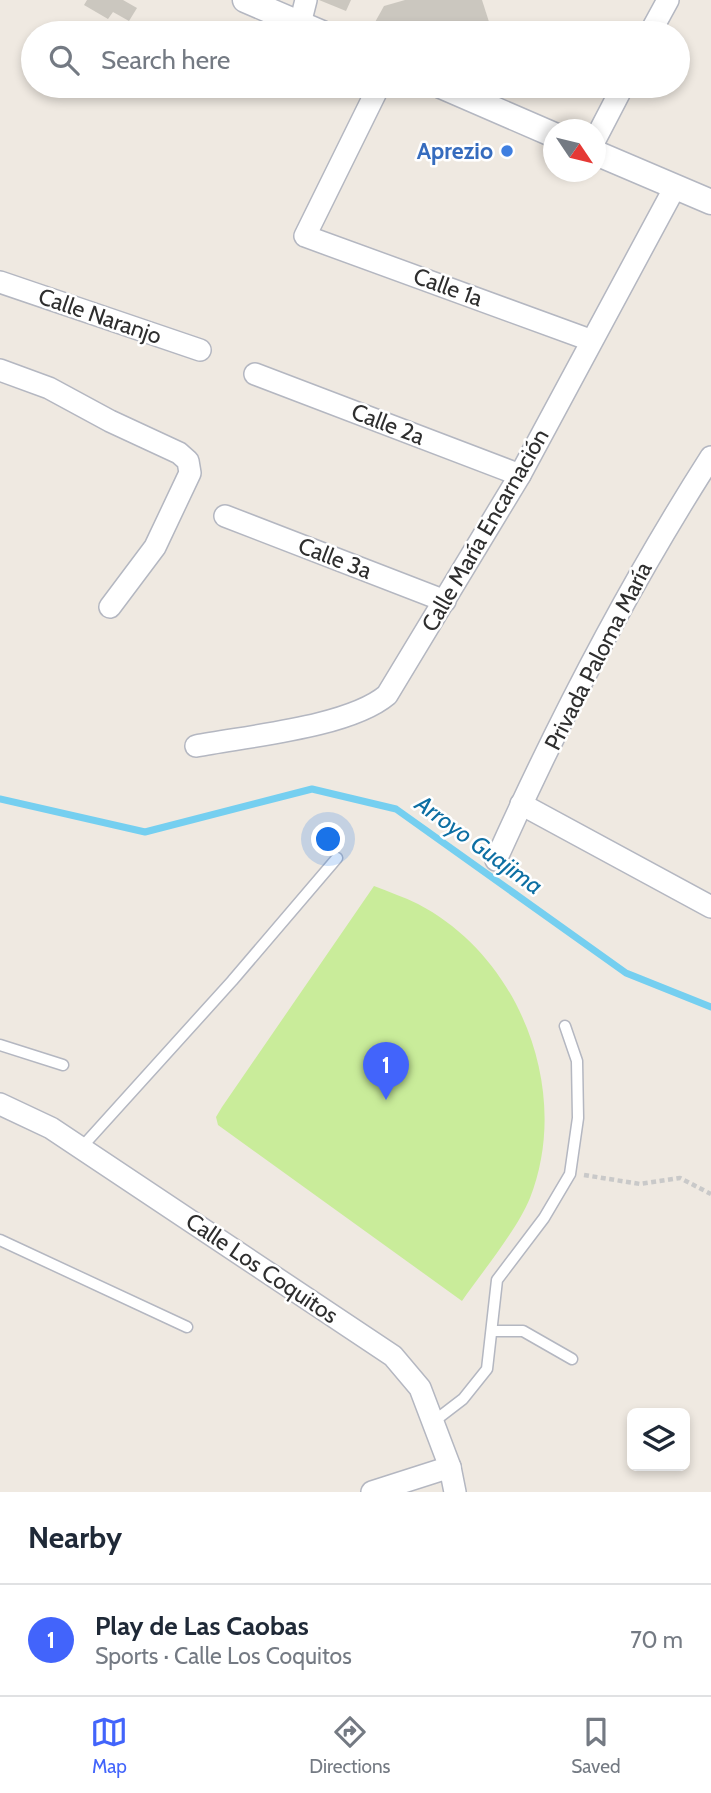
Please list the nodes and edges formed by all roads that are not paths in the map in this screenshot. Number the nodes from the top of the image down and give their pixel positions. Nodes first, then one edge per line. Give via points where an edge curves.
1 (245, 0) edge
2 (668, 0) edge
3 (309, 19) edge
4 (657, 21) edge
5 (373, 98) edge
6 (469, 98) edge
7 (617, 98) edge
8 (606, 119) edge
9 (543, 130) edge
10 (606, 157) edge
11 (675, 187) junction
12 (711, 202) edge
13 (0, 282) edge
14 (590, 340) junction
15 (200, 350) dead end
16 (0, 370) edge
17 (255, 373) dead end
18 (711, 457) edge
19 (520, 475) junction
20 (225, 516) dead end
21 (445, 601) junction
22 (110, 607) dead end
23 (196, 746) dead end
24 (521, 804) junction
25 (337, 858) dead end
26 (496, 860) dead end
27 (711, 907) edge
28 (565, 1026) dead end
29 (0, 1045) edge
30 (63, 1065) dead end
31 (0, 1104) edge
32 (81, 1147) junction
33 (0, 1240) edge
34 (187, 1327) dead end
35 (494, 1331) junction
36 (572, 1359) dead end
37 (433, 1422) junction
38 (450, 1467) junction
39 (372, 1492) edge
40 (455, 1492) edge

1 - 3 street
2 - 4 street
5 - 14 street, Calle 1a via 305,236
6 - 9 street
7 - 8 street
10 - 11 street
11 - 12 street
11 - 14 street, Calle María Encarnación
13 - 15 street, Calle Naranjo
14 - 19 street, Calle María Encarnación
16 - 22 street via 49,388 188,461 190,472 155,547
17 - 19 street, Calle 2a
18 - 24 street, Privada Paloma María via 658,539
19 - 21 street, Calle María Encarnación
20 - 21 street, Calle 3a
21 - 23 street, Calle María Encarnación via 387,695 372,708
24 - 26 street, Privada Paloma María
24 - 27 street
25 - 32 lane
28 - 35 lane via 577,1061 579,1118 570,1174 544,1218 497,1280
29 - 30 lane
31 - 32 street, Calle Los Coquitos
32 - 37 street, Calle Los Coquitos via 393,1356 421,1388
33 - 34 lane
35 - 36 lane via 523,1331
35 - 37 lane via 487,1369 463,1399
37 - 38 street, Calle Los Coquitos
38 - 39 street
38 - 40 street, Calle Los Coquitos

